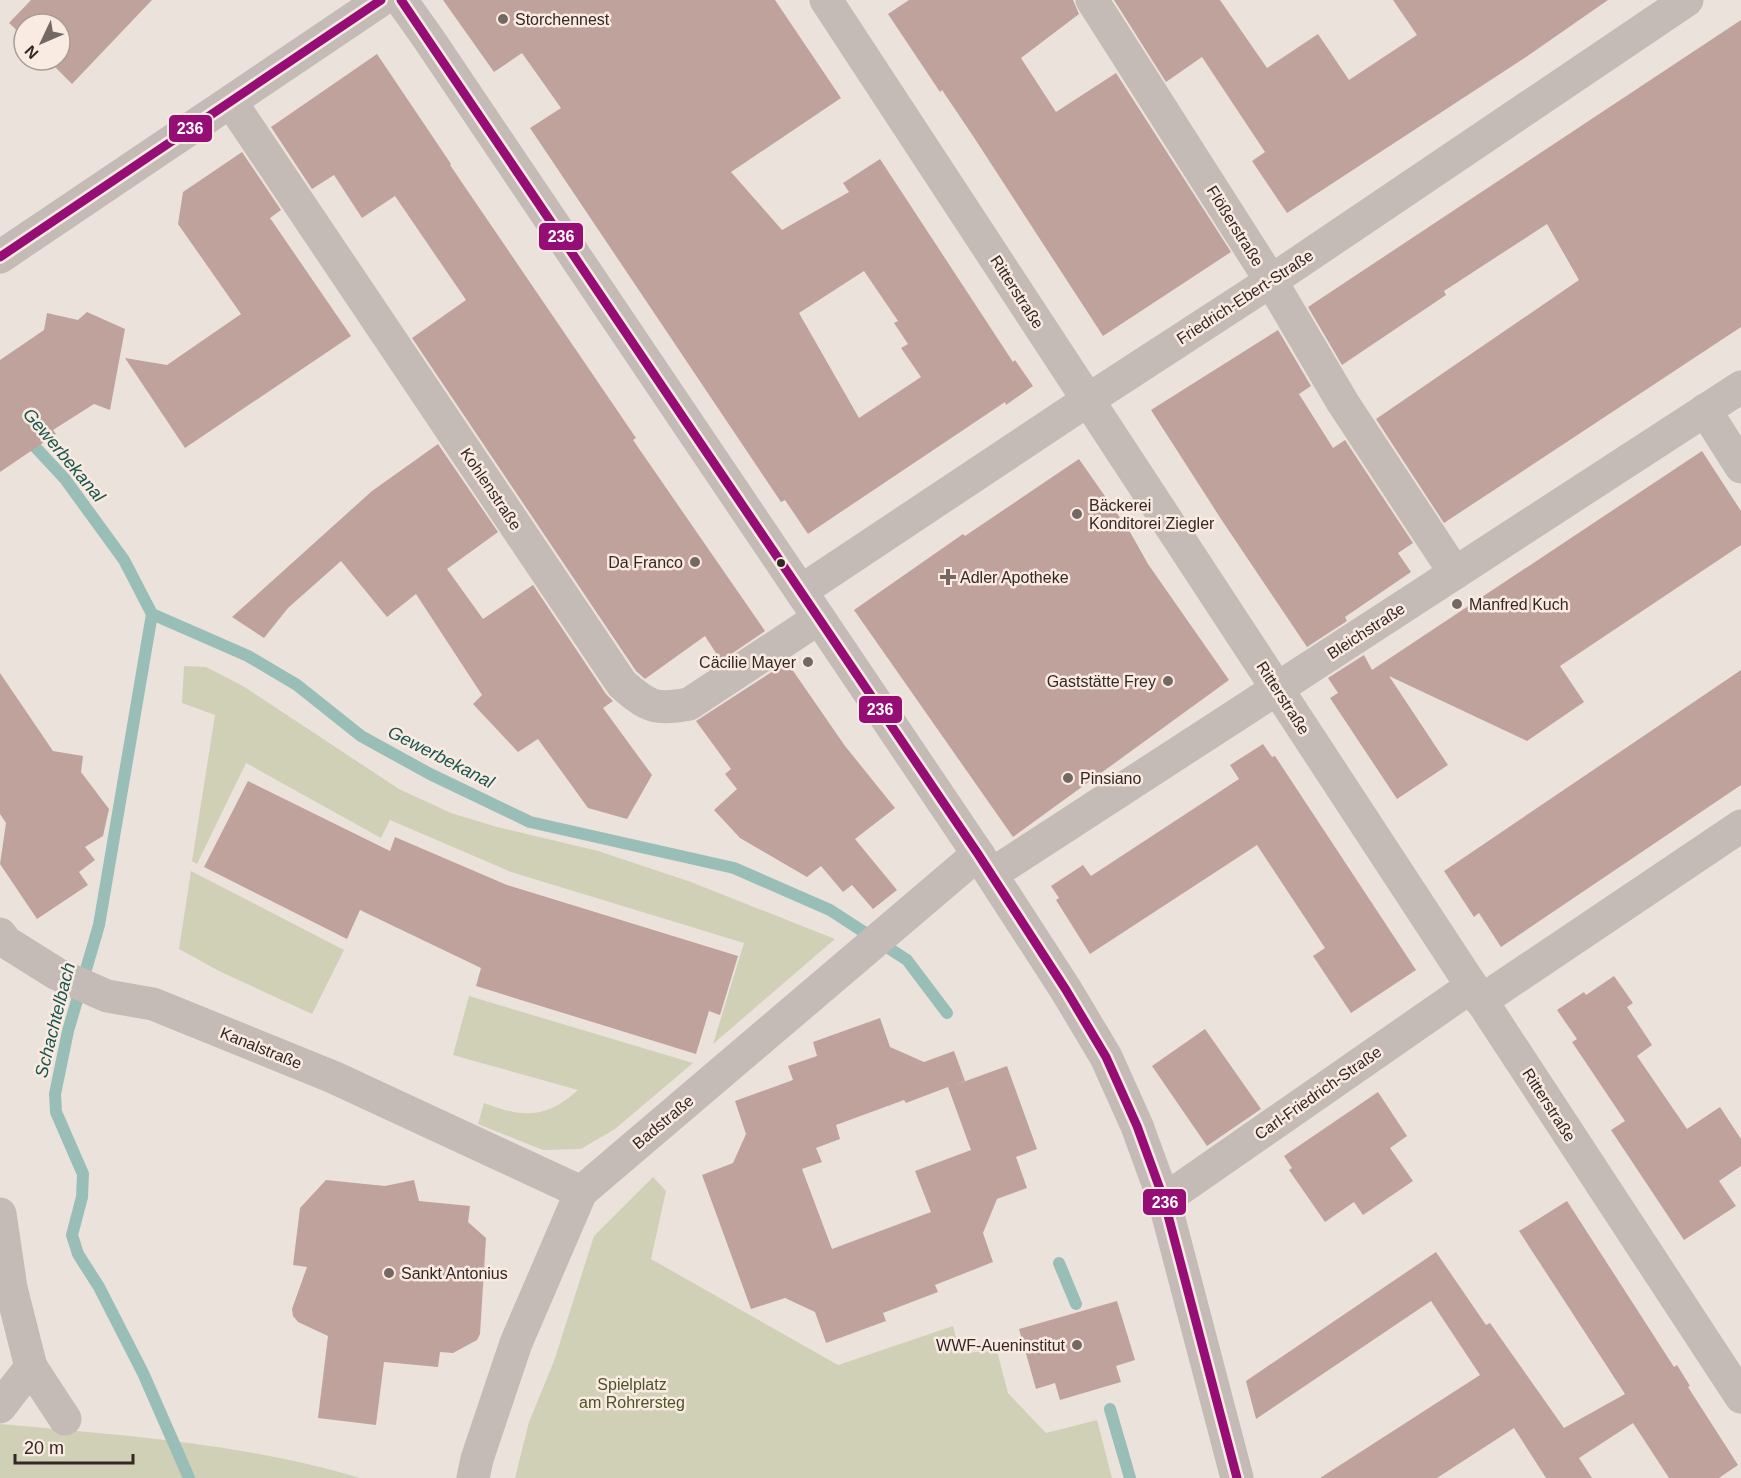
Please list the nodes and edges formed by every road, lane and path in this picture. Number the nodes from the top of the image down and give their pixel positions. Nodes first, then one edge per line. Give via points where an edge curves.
1 (381, 0) edge
2 (401, 0) edge
3 (826, 0) edge
4 (1092, 0) edge
5 (1687, 0) edge
6 (231, 102) junction
7 (0, 257) edge
8 (1271, 281) junction
9 (1741, 387) edge
10 (1088, 400) junction
11 (1705, 410) junction
12 (1741, 467) edge
13 (1455, 573) junction
14 (810, 604) junction
15 (1277, 689) junction
16 (1741, 826) edge
17 (985, 864) junction
18 (2, 946) edge
19 (1477, 994) junction
20 (581, 1192) junction
21 (1164, 1200) junction
22 (0, 1214) edge
23 (31, 1366) junction
24 (1741, 1397) edge
25 (0, 1407) edge
26 (65, 1419) dead end
27 (473, 1478) edge
28 (1237, 1478) edge

1 - 6 street
2 - 14 street
3 - 10 street, Ritterstraße
4 - 8 street, Flößerstraße
5 - 8 street, Friedrich-Ebert-Straße
6 - 7 street
6 - 14 street, Kohlenstraße via 622,684 642,702 666,709 689,704
8 - 10 street, Friedrich-Ebert-Straße
8 - 13 street, Flößerstraße via 1343,403
9 - 11 street, Bleichstraße
10 - 14 street, Friedrich-Ebert-Straße
10 - 15 street, Ritterstraße
11 - 12 street
11 - 13 street, Bleichstraße
13 - 15 street, Bleichstraße
14 - 17 street
15 - 17 street, Bleichstraße
15 - 19 street, Ritterstraße
16 - 19 street, Carl-Friedrich-Straße
17 - 20 street, Badstraße via 899,922
17 - 21 street via 1106,1057
18 - 20 street, Kanalstraße via 107,996 153,1004 333,1077
19 - 21 street, Carl-Friedrich-Straße
19 - 24 street, Ritterstraße
20 - 27 street, Badstraße via 516,1343
21 - 28 street
22 - 23 street via 11,1288
23 - 25 street
23 - 26 street

